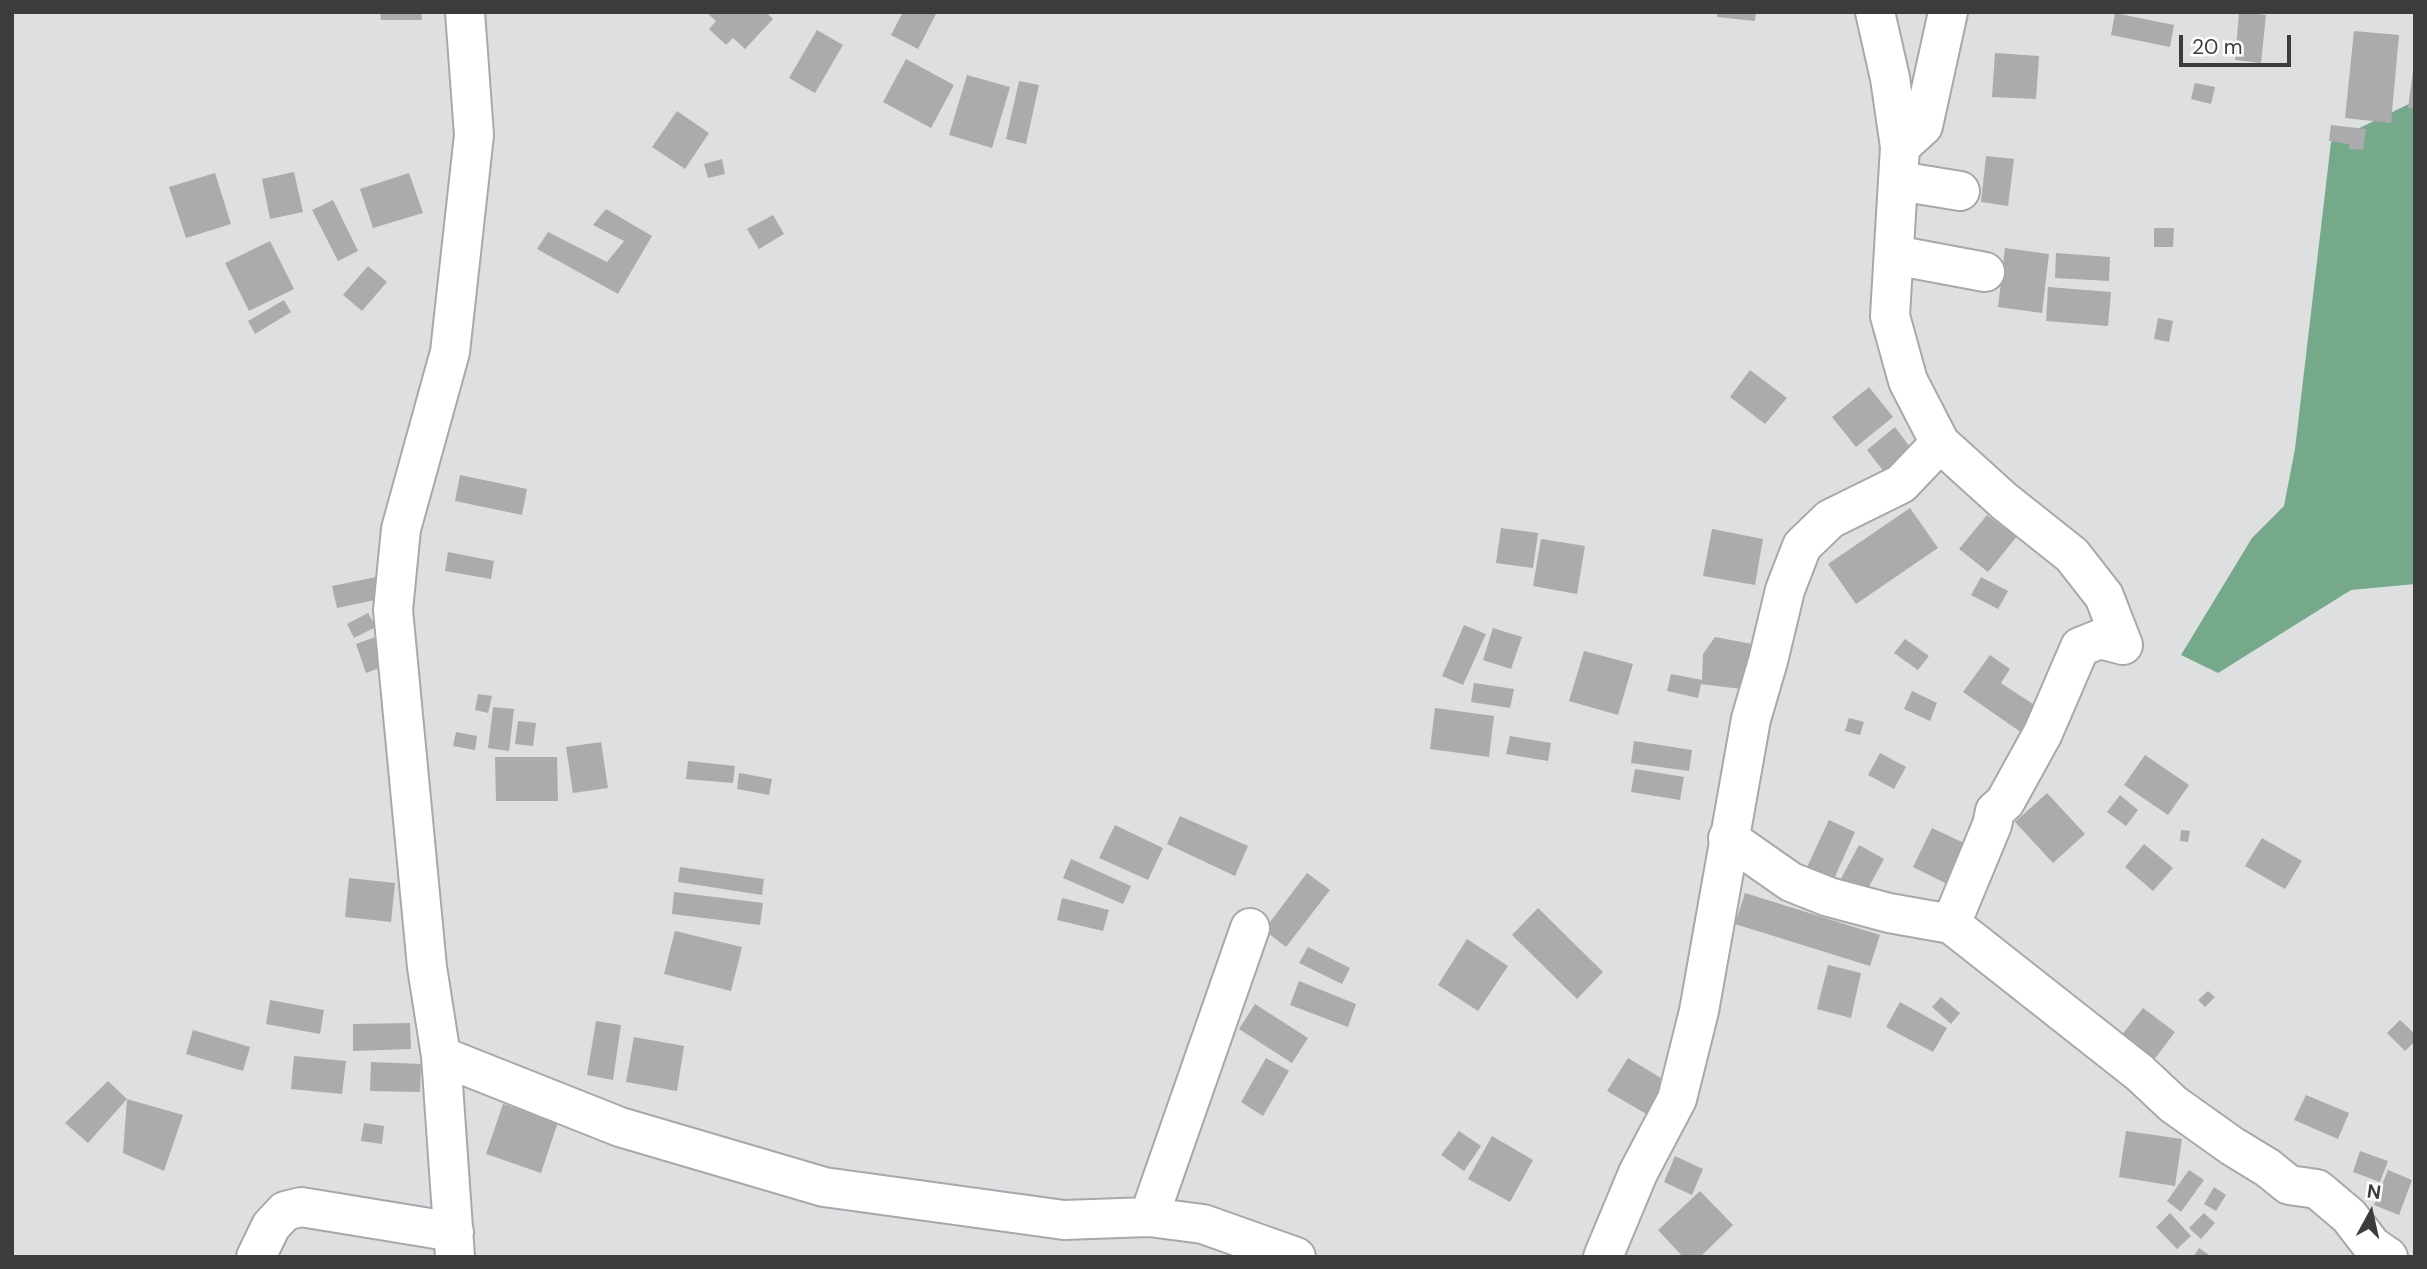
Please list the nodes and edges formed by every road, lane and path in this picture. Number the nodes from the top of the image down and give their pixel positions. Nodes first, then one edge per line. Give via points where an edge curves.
1 (465, 12) edge
2 (1875, 12) edge
3 (1948, 12) edge
4 (1900, 164) junction
5 (1959, 191) dead end
6 (1894, 255) junction
7 (1985, 272) dead end
8 (1940, 443) junction
9 (1728, 838) junction
10 (1951, 924) junction
11 (1250, 928) dead end
12 (441, 1056) junction
13 (1149, 1217) junction
14 (454, 1244) edge
15 (256, 1257) edge
16 (1296, 1257) edge
17 (1603, 1257) edge
18 (2388, 1257) edge

1 - 12 street via 474,135 450,352 401,529 393,610 427,967
2 - 4 street via 1891,78
3 - 4 street via 1923,125
4 - 5 street
4 - 6 street
6 - 7 street
6 - 8 street via 1890,316 1908,381
8 - 9 street via 1901,484 1830,519 1802,546 1785,590 1751,719
8 - 10 street via 2072,555 2104,596 2123,645 2100,639 2080,647 2043,733 2005,802 1995,811
9 - 10 street via 1791,881 1829,897
9 - 17 street via 1699,1011 1677,1099 1638,1173
10 - 18 street via 2173,1104 2289,1185 2317,1189
11 - 13 street
12 - 13 street via 620,1127 824,1187 1064,1220
12 - 14 street
13 - 16 street via 1203,1224
14 - 15 street via 301,1207 285,1211 271,1226

